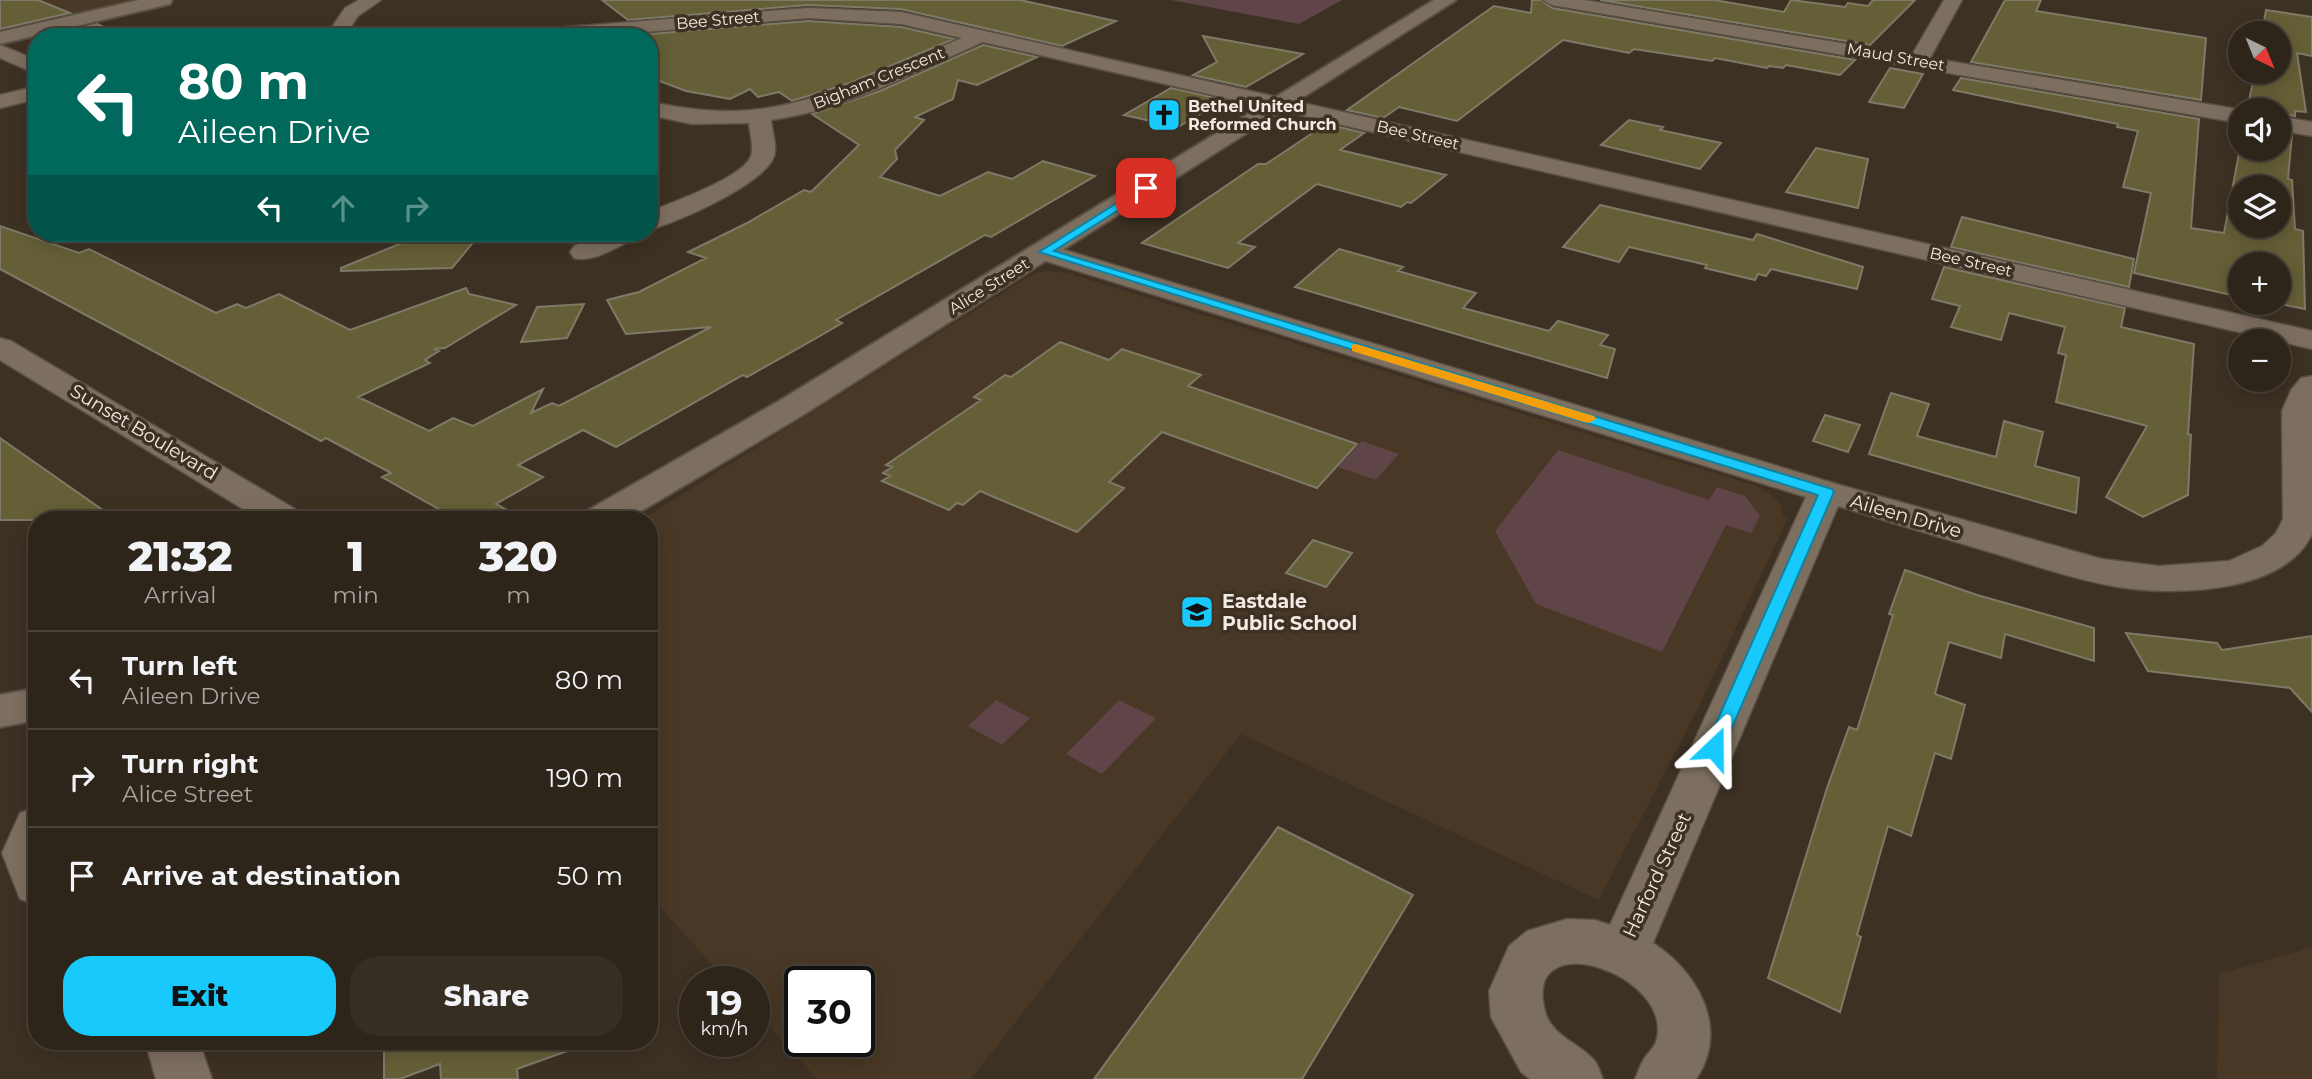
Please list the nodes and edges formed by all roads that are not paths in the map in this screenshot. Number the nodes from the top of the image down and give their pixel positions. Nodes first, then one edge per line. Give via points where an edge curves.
1 (163, 0) edge
2 (372, 0) edge
3 (1447, 0) edge
4 (1552, 0) edge
5 (1953, 0) edge
6 (43, 28) edge
7 (340, 28) edge
8 (641, 28) edge
9 (28, 31) edge
10 (982, 36) junction
11 (0, 38) edge
12 (0, 51) edge
13 (1918, 61) junction
14 (28, 64) edge
15 (28, 94) edge
16 (0, 102) edge
17 (1279, 104) junction
18 (658, 109) edge
19 (2228, 114) edge
20 (759, 116) junction
21 (2291, 125) edge
22 (2312, 129) edge
23 (658, 218) edge
24 (605, 242) edge
25 (583, 252) dead end
26 (1045, 252) junction
27 (2312, 340) edge
28 (2, 350) edge
29 (2312, 385) edge
30 (1826, 492) junction
31 (272, 511) edge
32 (614, 511) edge
33 (28, 706) edge
34 (0, 711) edge
35 (1623, 951) junction
36 (175, 1050) edge
37 (184, 1079) edge
38 (1575, 1079) edge
39 (1663, 1079) edge

1 - 6 street
2 - 7 street via 351,12
3 - 17 street, Alice Street
4 - 13 street, Maud Street
5 - 13 street
8 - 10 street, Bee Street via 845,13 901,18
9 - 11 street
10 - 17 street, Bee Street
10 - 20 street, Bigham Crescent via 837,97
12 - 14 street
13 - 19 street, Maud Street
15 - 16 street
17 - 26 street, Alice Street
17 - 27 street, Bee Street
18 - 20 street, Bigham Crescent via 698,116
20 - 23 street via 764,153 751,171 739,181
21 - 22 street
24 - 25 street
26 - 30 street, Aileen Drive
26 - 32 street, Alice Street
28 - 31 street, Sunset Boulevard
29 - 30 street, Aileen Drive via 2298,411 2302,507 2298,529 2276,554 2230,573 2157,578 2109,572
30 - 35 street, Harford Street
33 - 34 street
35 - 38 street, Harford Street via 1595,942 1567,941 1545,947 1527,962 1515,991 1518,1017 1540,1054
35 - 39 street, Harford Street via 1656,973 1674,996 1684,1025 1683,1051
36 - 37 street

